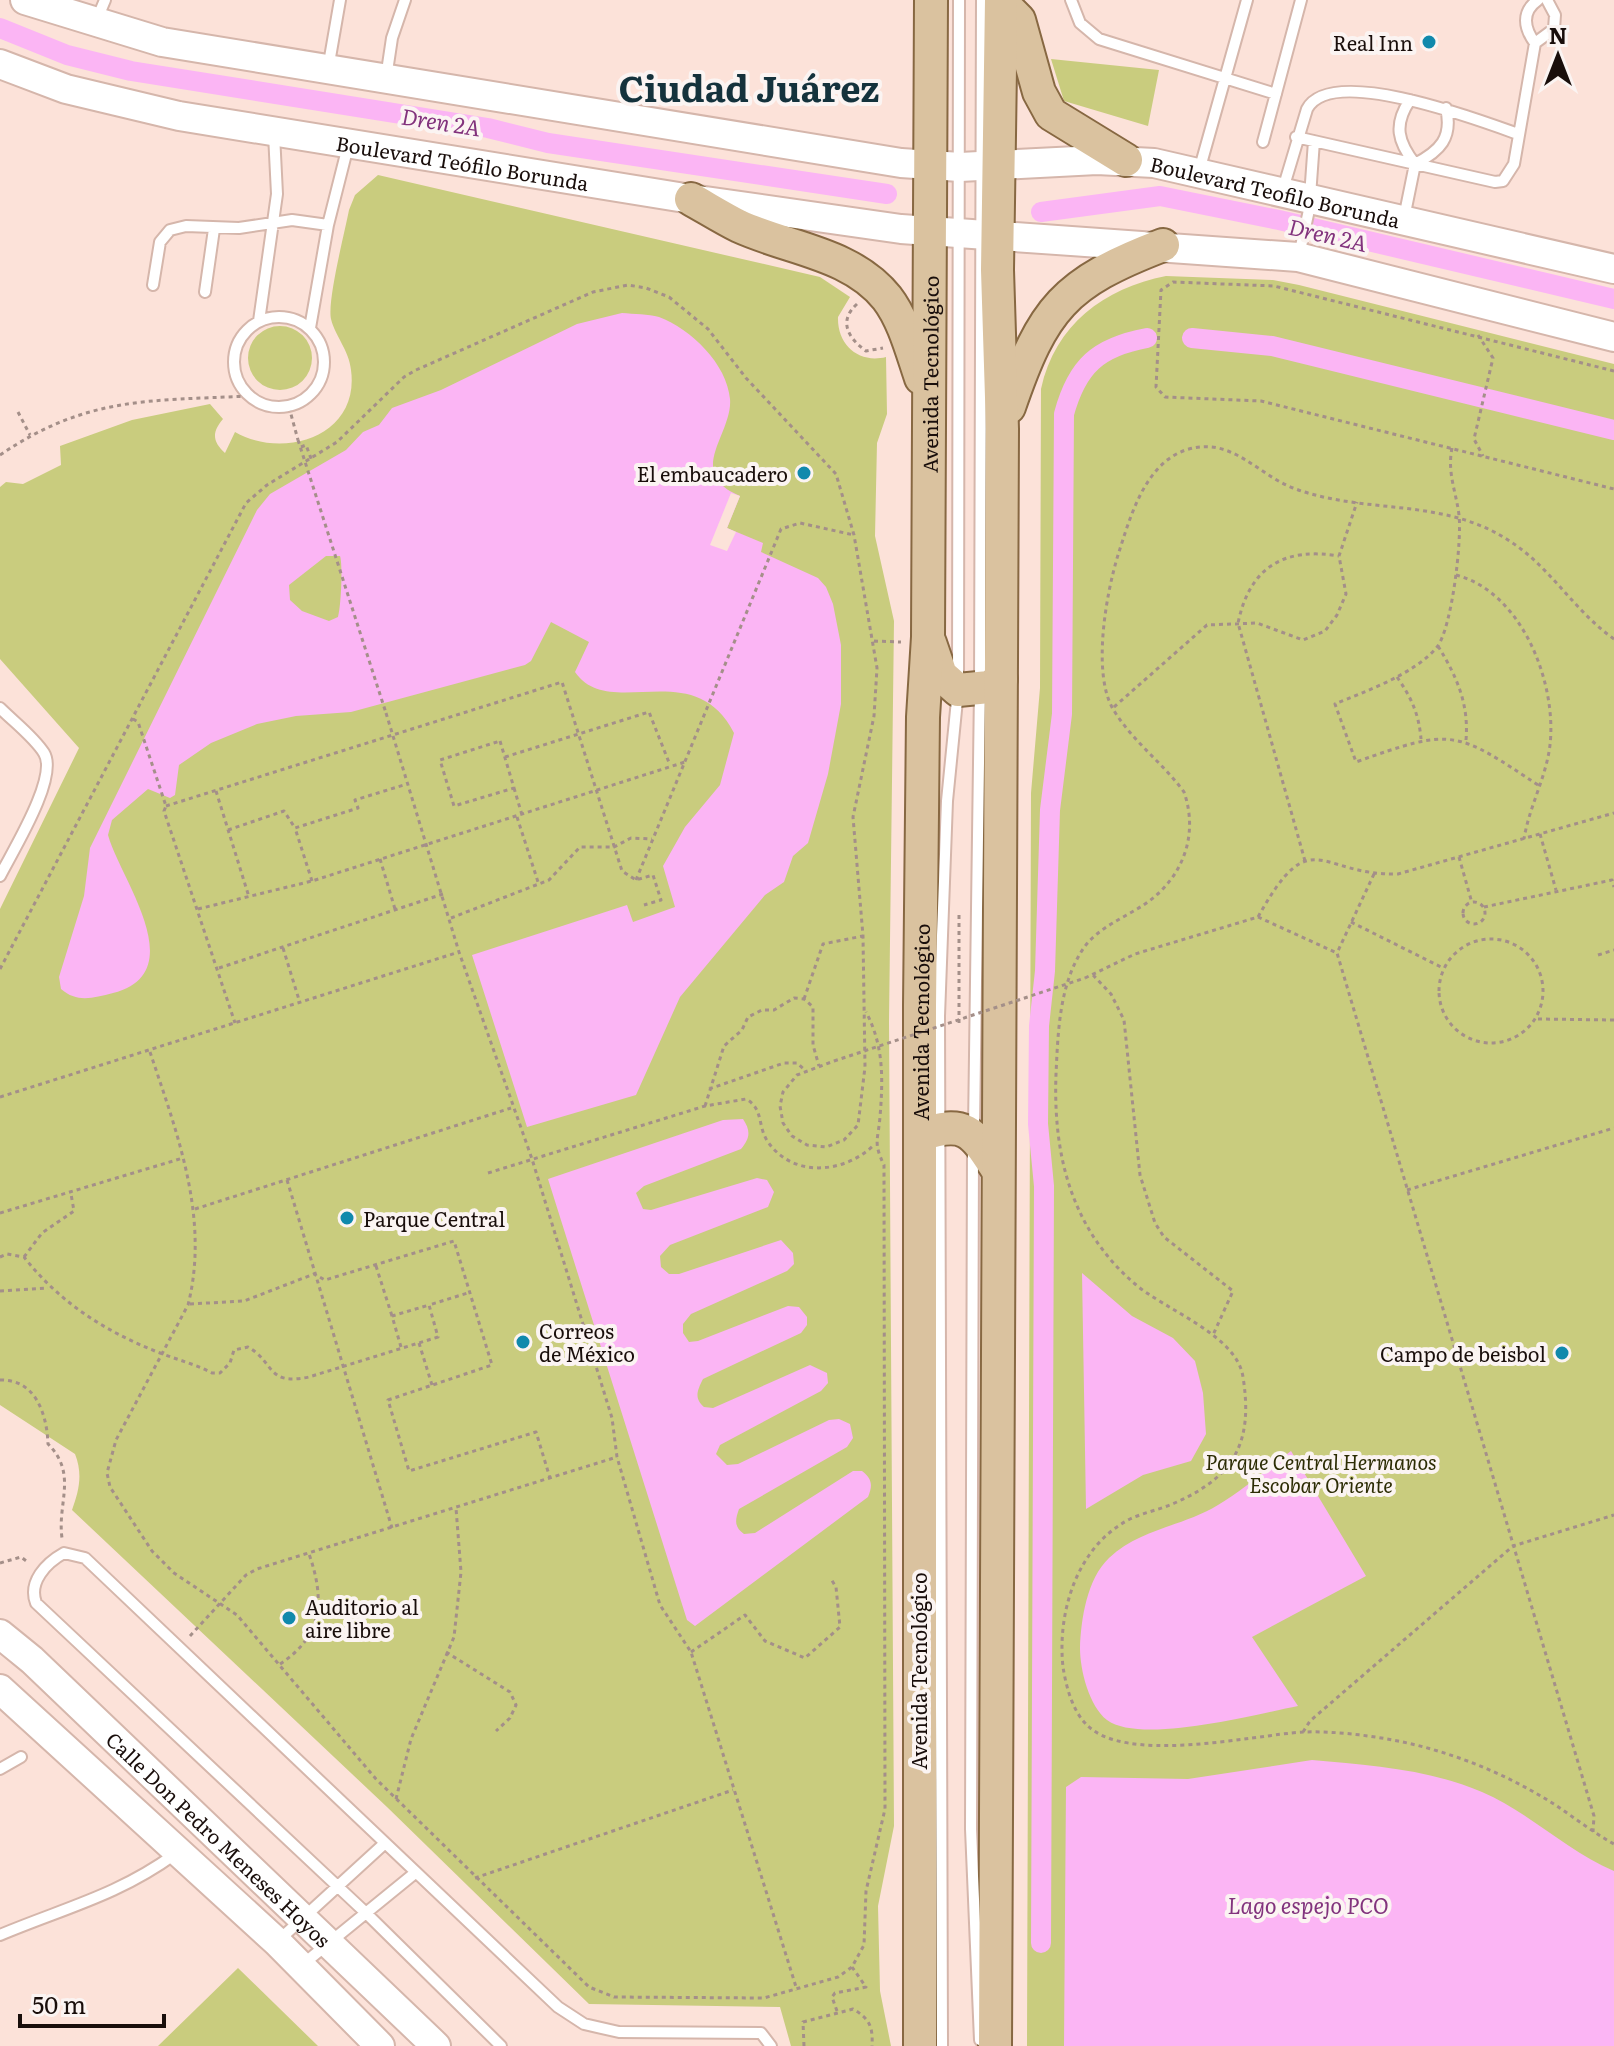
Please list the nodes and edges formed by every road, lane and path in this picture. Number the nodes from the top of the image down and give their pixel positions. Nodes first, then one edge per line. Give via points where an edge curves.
1 (25, 0) edge
2 (340, 0) edge
3 (405, 0) edge
4 (931, 0) edge
5 (959, 0) edge
6 (1071, 0) edge
7 (1247, 0) edge
8 (1301, 0) edge
9 (1538, 0) edge
10 (1547, 0) edge
11 (994, 1) edge
12 (60, 6) edge
13 (99, 12) edge
14 (1535, 43) junction
15 (0, 64) edge
16 (328, 71) junction
17 (1223, 79) junction
18 (386, 80) junction
19 (1276, 94) junction
20 (1410, 100) junction
21 (1446, 108) junction
22 (274, 132) junction
23 (1518, 134) junction
24 (1296, 137) junction
25 (1314, 141) junction
26 (1263, 142) dead end
27 (348, 144) junction
28 (1126, 160) junction
29 (1415, 164) junction
30 (967, 172) junction
31 (1199, 172) junction
32 (1282, 191) junction
33 (691, 199) junction
34 (1310, 204) junction
35 (1404, 218) junction
36 (272, 221) junction
37 (328, 225) junction
38 (214, 229) junction
39 (966, 231) junction
40 (1163, 245) junction
41 (1300, 250) junction
42 (1614, 269) edge
43 (153, 285) dead end
44 (205, 292) dead end
45 (864, 298) dead end
46 (259, 321) junction
47 (310, 328) junction
48 (1478, 335) junction
49 (1614, 337) edge
50 (890, 346) dead end
51 (1614, 371) edge
52 (249, 396) junction
53 (929, 400) junction
54 (289, 407) junction
55 (18, 412) dead end
56 (1002, 429) junction
57 (30, 435) junction
58 (301, 447) junction
59 (1452, 448) junction
60 (0, 455) edge
61 (1483, 456) junction
62 (312, 461) junction
63 (1614, 489) edge
64 (1357, 502) junction
65 (1459, 516) junction
66 (854, 535) junction
67 (1339, 556) junction
68 (1456, 575) junction
69 (1238, 623) junction
70 (914, 639) junction
71 (1614, 639) edge
72 (874, 641) junction
73 (1438, 646) junction
74 (1397, 677) junction
75 (980, 686) junction
76 (0, 708) edge
77 (1112, 708) junction
78 (132, 719) junction
79 (579, 733) junction
80 (393, 736) junction
81 (1421, 739) junction
82 (1466, 741) junction
83 (505, 757) junction
84 (685, 762) junction
85 (670, 767) junction
86 (408, 784) junction
87 (1541, 787) junction
88 (514, 788) junction
89 (216, 791) junction
90 (598, 792) junction
91 (166, 806) junction
92 (1614, 813) edge
93 (519, 816) junction
94 (295, 828) junction
95 (228, 830) junction
96 (1540, 834) junction
97 (652, 839) junction
98 (1524, 839) junction
99 (427, 844) junction
100 (614, 847) junction
101 (1459, 857) junction
102 (380, 859) junction
103 (1305, 861) junction
104 (1374, 874) junction
105 (0, 876) edge
106 (636, 880) junction
107 (312, 881) junction
108 (539, 885) junction
109 (1614, 887) edge
110 (1556, 890) junction
111 (443, 894) junction
112 (249, 897) junction
113 (1472, 903) junction
114 (644, 905) dead end
115 (1484, 907) junction
116 (198, 909) junction
117 (395, 909) junction
118 (1258, 917) junction
119 (451, 918) junction
120 (1351, 922) junction
121 (863, 936) junction
122 (283, 948) junction
123 (1614, 950) edge
124 (459, 952) junction
125 (1337, 953) junction
126 (1598, 955) dead end
127 (218, 968) junction
128 (1443, 968) junction
129 (0, 969) edge
130 (1092, 975) junction
131 (804, 999) junction
132 (300, 1003) junction
133 (866, 1012) junction
134 (1537, 1019) junction
135 (1614, 1020) edge
136 (235, 1023) junction
137 (150, 1052) junction
138 (819, 1066) junction
139 (806, 1071) junction
140 (709, 1089) junction
141 (0, 1097) edge
142 (705, 1106) junction
143 (511, 1108) junction
144 (1614, 1128) edge
145 (930, 1131) junction
146 (973, 1136) junction
147 (874, 1145) junction
148 (184, 1157) junction
149 (532, 1159) junction
150 (997, 1169) junction
151 (488, 1173) dead end
152 (287, 1180) junction
153 (1407, 1190) junction
154 (71, 1194) junction
155 (195, 1209) junction
156 (0, 1213) edge
157 (0, 1257) edge
158 (24, 1257) junction
159 (376, 1266) junction
160 (314, 1274) junction
161 (48, 1288) junction
162 (0, 1291) edge
163 (471, 1292) junction
164 (188, 1305) junction
165 (429, 1305) junction
166 (392, 1316) junction
167 (1213, 1335) junction
168 (419, 1343) junction
169 (401, 1347) junction
170 (160, 1353) junction
171 (341, 1366) junction
172 (0, 1380) edge
173 (432, 1385) junction
174 (617, 1457) junction
175 (550, 1478) junction
176 (456, 1508) junction
177 (1614, 1515) edge
178 (392, 1528) junction
179 (1513, 1546) junction
180 (64, 1553) junction
181 (309, 1554) junction
182 (0, 1563) edge
183 (40, 1573) junction
184 (831, 1579) dead end
185 (219, 1605) junction
186 (0, 1634) edge
187 (179, 1648) junction
188 (446, 1652) junction
189 (691, 1652) junction
190 (280, 1664) junction
191 (0, 1690) edge
192 (496, 1731) dead end
193 (1303, 1732) junction
194 (21, 1757) dead end
195 (137, 1762) junction
196 (0, 1769) edge
197 (109, 1789) junction
198 (733, 1790) junction
199 (396, 1799) junction
200 (1593, 1832) junction
201 (384, 1844) junction
202 (1614, 1844) edge
203 (178, 1852) junction
204 (415, 1873) junction
205 (475, 1878) junction
206 (337, 1888) junction
207 (366, 1913) junction
208 (300, 1919) junction
209 (0, 1935) edge
210 (277, 1942) junction
211 (329, 1946) junction
212 (301, 1967) junction
213 (852, 1967) junction
214 (797, 1990) junction
215 (837, 2013) junction
216 (380, 2046) edge
217 (436, 2046) edge
218 (501, 2046) edge
219 (771, 2046) edge
220 (804, 2046) edge
221 (872, 2046) edge
222 (920, 2046) edge
223 (942, 2046) edge
224 (980, 2046) edge
225 (995, 2046) edge

1 - 12 main road
2 - 16 lane
3 - 18 lane
4 - 30 main road, Avenida Tecnológico
5 - 30 lane
6 - 17 lane via 1080,23 1099,39
7 - 17 lane
8 - 19 lane
9 - 14 lane via 1529,7 1525,24
10 - 14 lane via 1555,15 1554,29
11 - 28 main road via 1019,20 1039,92 1051,114
11 - 30 main road, Avenida Tecnológico
12 - 13 main road
13 - 16 main road via 162,42
14 - 23 lane
15 - 22 main road, Boulevard Teófilo Borunda via 66,89
16 - 18 main road
17 - 19 lane
17 - 31 lane
18 - 30 main road
19 - 26 lane
20 - 21 lane
20 - 24 lane via 1319,94
20 - 29 lane via 1399,121 1400,144
21 - 23 lane
21 - 29 lane via 1448,132 1443,143
22 - 27 main road, Boulevard Teófilo Borunda
22 - 36 lane via 277,194
23 - 29 lane via 1514,164 1503,181
24 - 25 lane
24 - 32 lane
25 - 29 lane
25 - 34 lane
27 - 33 main road, Boulevard Teófilo Borunda
27 - 37 lane
28 - 30 main road, Boulevard Teofilo Borunda
28 - 31 main road, Boulevard Teofilo Borunda
29 - 35 lane
30 - 39 main road, Avenida Tecnológico
30 - 39 main road, Avenida Tecnológico
31 - 32 main road, Boulevard Teofilo Borunda
32 - 34 main road, Boulevard Teofilo Borunda
33 - 39 main road, Boulevard Teófilo Borunda
33 - 53 main road via 740,227 850,267 870,282 895,312
34 - 35 main road, Boulevard Teofilo Borunda
34 - 41 lane
35 - 42 main road, Boulevard Teofilo Borunda
36 - 37 lane
36 - 38 lane
36 - 46 lane
37 - 47 lane
38 - 43 lane via 170,230 160,242
38 - 44 lane
39 - 40 main road
39 - 53 main road, Avenida Tecnológico
39 - 56 main road, Avenida Tecnológico
39 - 75 lane
39 - 75 lane
40 - 41 main road
40 - 56 main road via 1093,278 1052,313 1026,359
41 - 49 main road
45 - 50 path via 847,316 851,339 866,351
46 - 47 lane via 286,317
46 - 52 lane via 238,342 234,356 234,370
47 - 54 lane via 324,352 322,380 303,401
48 - 51 path
48 - 59 path via 1274,286 1173,282 1161,290 1156,387 1165,397 1261,401
48 - 61 path via 1493,358 1474,439
52 - 54 lane via 261,404
52 - 57 path via 118,403
53 - 70 main road, Avenida Tecnológico
54 - 58 path, bridge
55 - 57 path
56 - 75 main road, Avenida Tecnológico
57 - 60 path
58 - 62 path via 306,445
58 - 80 path, bridge
59 - 61 path
59 - 65 path via 1450,476
61 - 63 path
62 - 66 path via 416,370 593,292 637,287 669,297 708,329 746,378 826,460 844,495
62 - 78 path via 246,503
64 - 65 path
64 - 67 path
64 - 77 path via 1293,488 1230,451 1199,447 1172,456 1144,489 1117,560 1103,665
65 - 68 path
65 - 71 path via 1531,557
66 - 72 path
66 - 84 path via 792,523 781,529
67 - 69 path via 1310,551 1283,557 1252,589
67 - 69 path via 1346,594 1325,631 1303,640 1270,626
68 - 73 path
68 - 87 path via 1476,583 1509,610 1537,660 1549,704 1550,744
69 - 77 path via 1201,627
69 - 103 path
70 - 72 path
70 - 75 main road via 941,675
70 - 145 main road, Avenida Tecnológico via 923,717
72 - 121 path via 877,699 853,817
73 - 74 path
73 - 82 path via 1465,703
74 - 81 path via 1411,697
74 - 81 path via 1335,704 1356,762
75 - 145 lane via 947,801
75 - 146 lane
75 - 150 main road, Avenida Tecnológico
76 - 105 lane via 44,753 48,764 44,787
77 - 167 path via 1184,792 1190,836 1172,879 1102,930 1085,946 1071,972 1057,1046 1055,1107 1061,1163 1078,1211 1112,1262 1136,1285
78 - 91 path via 138,722
78 - 129 path
79 - 80 path via 562,682
79 - 83 path
79 - 85 path via 649,712
79 - 90 path
80 - 86 path
80 - 89 path
81 - 82 path
82 - 87 path
83 - 88 path
83 - 88 path via 500,741 440,760 454,806
84 - 85 path
84 - 97 path
85 - 90 path
86 - 94 path via 355,800 358,808
86 - 99 path
87 - 98 path
88 - 93 path
89 - 91 path
89 - 95 path
90 - 93 path
90 - 100 path
91 - 116 path
92 - 96 path
93 - 99 path
93 - 108 path
94 - 95 path via 284,811
94 - 107 path
95 - 112 path
96 - 98 path
96 - 110 path
97 - 100 path via 631,838
97 - 106 path
98 - 101 path
99 - 102 path
99 - 111 path
100 - 106 path via 622,871
100 - 108 path via 580,847 558,874
101 - 104 path via 1398,874
101 - 113 path
102 - 107 path
102 - 117 path
103 - 104 path via 1322,859
103 - 118 path via 1279,879
104 - 120 path
106 - 114 path via 653,875 661,900
107 - 112 path
108 - 119 path
109 - 110 path via 1612,880
110 - 115 path
111 - 117 path
111 - 119 path
112 - 116 path
113 - 115 path
113 - 115 path via 1463,913 1468,923 1482,921
116 - 127 path
117 - 122 path
118 - 125 path
118 - 130 path via 1135,954
119 - 124 path
120 - 125 path
120 - 128 path
121 - 131 path via 823,944
121 - 133 path
122 - 127 path
122 - 132 path
123 - 126 path
124 - 132 path
124 - 143 path
125 - 153 path
127 - 136 path
128 - 134 path via 1439,983 1445,1015 1468,1037 1502,1041 1519,1036
128 - 134 path via 1468,943 1503,940 1520,948 1541,975 1544,989
130 - 138 path, bridge
130 - 167 path via 1111,994 1124,1020 1138,1161 1155,1223 1164,1237 1233,1291
131 - 138 path via 813,1007
131 - 140 path via 794,998 748,1017 724,1046
132 - 136 path
133 - 139 path via 862,1110 858,1125 844,1140 826,1147 807,1145 783,1123 783,1092
133 - 147 path via 882,1057
134 - 135 path
136 - 137 path
137 - 141 path
137 - 148 path
138 - 139 path
139 - 140 path via 797,1063 784,1063
140 - 142 path
142 - 147 path via 746,1099 756,1104 769,1143 800,1165 844,1165
142 - 149 path
143 - 149 path
143 - 152 path
144 - 153 path
145 - 146 main road via 956,1126
145 - 222 main road, Avenida Tecnológico
145 - 223 lane
146 - 150 main road
146 - 224 lane via 971,1829
147 - 213 path via 884,1165 885,1809 866,1891 864,1945
148 - 154 path
148 - 155 path
149 - 151 path
149 - 174 path via 612,1418
150 - 225 main road, Avenida Tecnológico
152 - 155 path
152 - 160 path
153 - 179 path
154 - 156 path
154 - 158 path via 74,1211 42,1233
155 - 164 path
157 - 158 path
158 - 161 path
159 - 160 path via 325,1280
159 - 163 path via 454,1241
159 - 166 path
160 - 164 path via 244,1301
160 - 171 path
161 - 162 path
161 - 170 path via 103,1328
163 - 165 path
163 - 173 path via 492,1365
164 - 170 path
165 - 166 path
165 - 168 path via 438,1337
166 - 169 path
167 - 193 path via 1242,1370 1243,1434 1232,1463 1217,1480 1176,1503 1132,1518 1094,1549 1080,1569 1065,1610 1063,1668 1069,1693 1087,1726 1099,1734 1206,1746
168 - 169 path
168 - 173 path
169 - 171 path
170 - 171 path via 220,1373 234,1350 248,1347 267,1369 290,1379
170 - 185 path via 116,1440 107,1473 110,1487 152,1551
171 - 178 path
172 - 180 path via 26,1387 47,1417 48,1444 65,1470 67,1497 59,1518
173 - 175 path via 388,1400 409,1471 536,1432
174 - 175 path
174 - 189 path via 660,1605
175 - 176 path
176 - 178 path
176 - 188 path via 461,1572 454,1637
177 - 179 path
178 - 181 path
179 - 193 path
179 - 200 path via 1594,1816
180 - 183 lane
180 - 187 lane via 85,1558
181 - 185 path via 246,1575
181 - 190 path via 321,1605 306,1641
182 - 183 path via 21,1557
183 - 206 lane via 33,1594 36,1603
184 - 189 path via 840,1627 805,1658 765,1641 745,1615
185 - 187 path
185 - 190 path via 237,1615
186 - 195 main road, Calle Don Pedro Meneses Hoyos
187 - 201 lane
188 - 192 path via 510,1692 516,1705
188 - 199 path via 411,1739
189 - 198 path
190 - 199 path
191 - 197 main road, Calle Don Pedro Meneses Hoyos
193 - 200 path via 1369,1736 1449,1755 1528,1790
194 - 196 lane
195 - 197 main road
195 - 208 main road, Calle Don Pedro Meneses Hoyos
197 - 203 main road, Calle Don Pedro Meneses Hoyos
198 - 205 path
198 - 214 path
199 - 205 path
200 - 202 path
201 - 204 lane
201 - 206 lane
203 - 209 lane via 108,1896
203 - 210 main road, Calle Don Pedro Meneses Hoyos
204 - 207 lane
204 - 219 lane via 558,2007 584,2024 619,2032 761,2033
205 - 214 path via 589,1987 614,1997 764,1998
206 - 207 lane
206 - 208 lane
207 - 211 lane
207 - 218 lane
208 - 210 lane
208 - 211 main road, Calle Don Pedro Meneses Hoyos
210 - 212 main road, Calle Don Pedro Meneses Hoyos
211 - 212 lane
211 - 217 main road, Calle Don Pedro Meneses Hoyos
212 - 216 main road, Calle Don Pedro Meneses Hoyos
213 - 214 path
213 - 215 path via 866,1987 835,1993
215 - 220 path via 803,2022
215 - 221 path via 853,2009 867,2018

